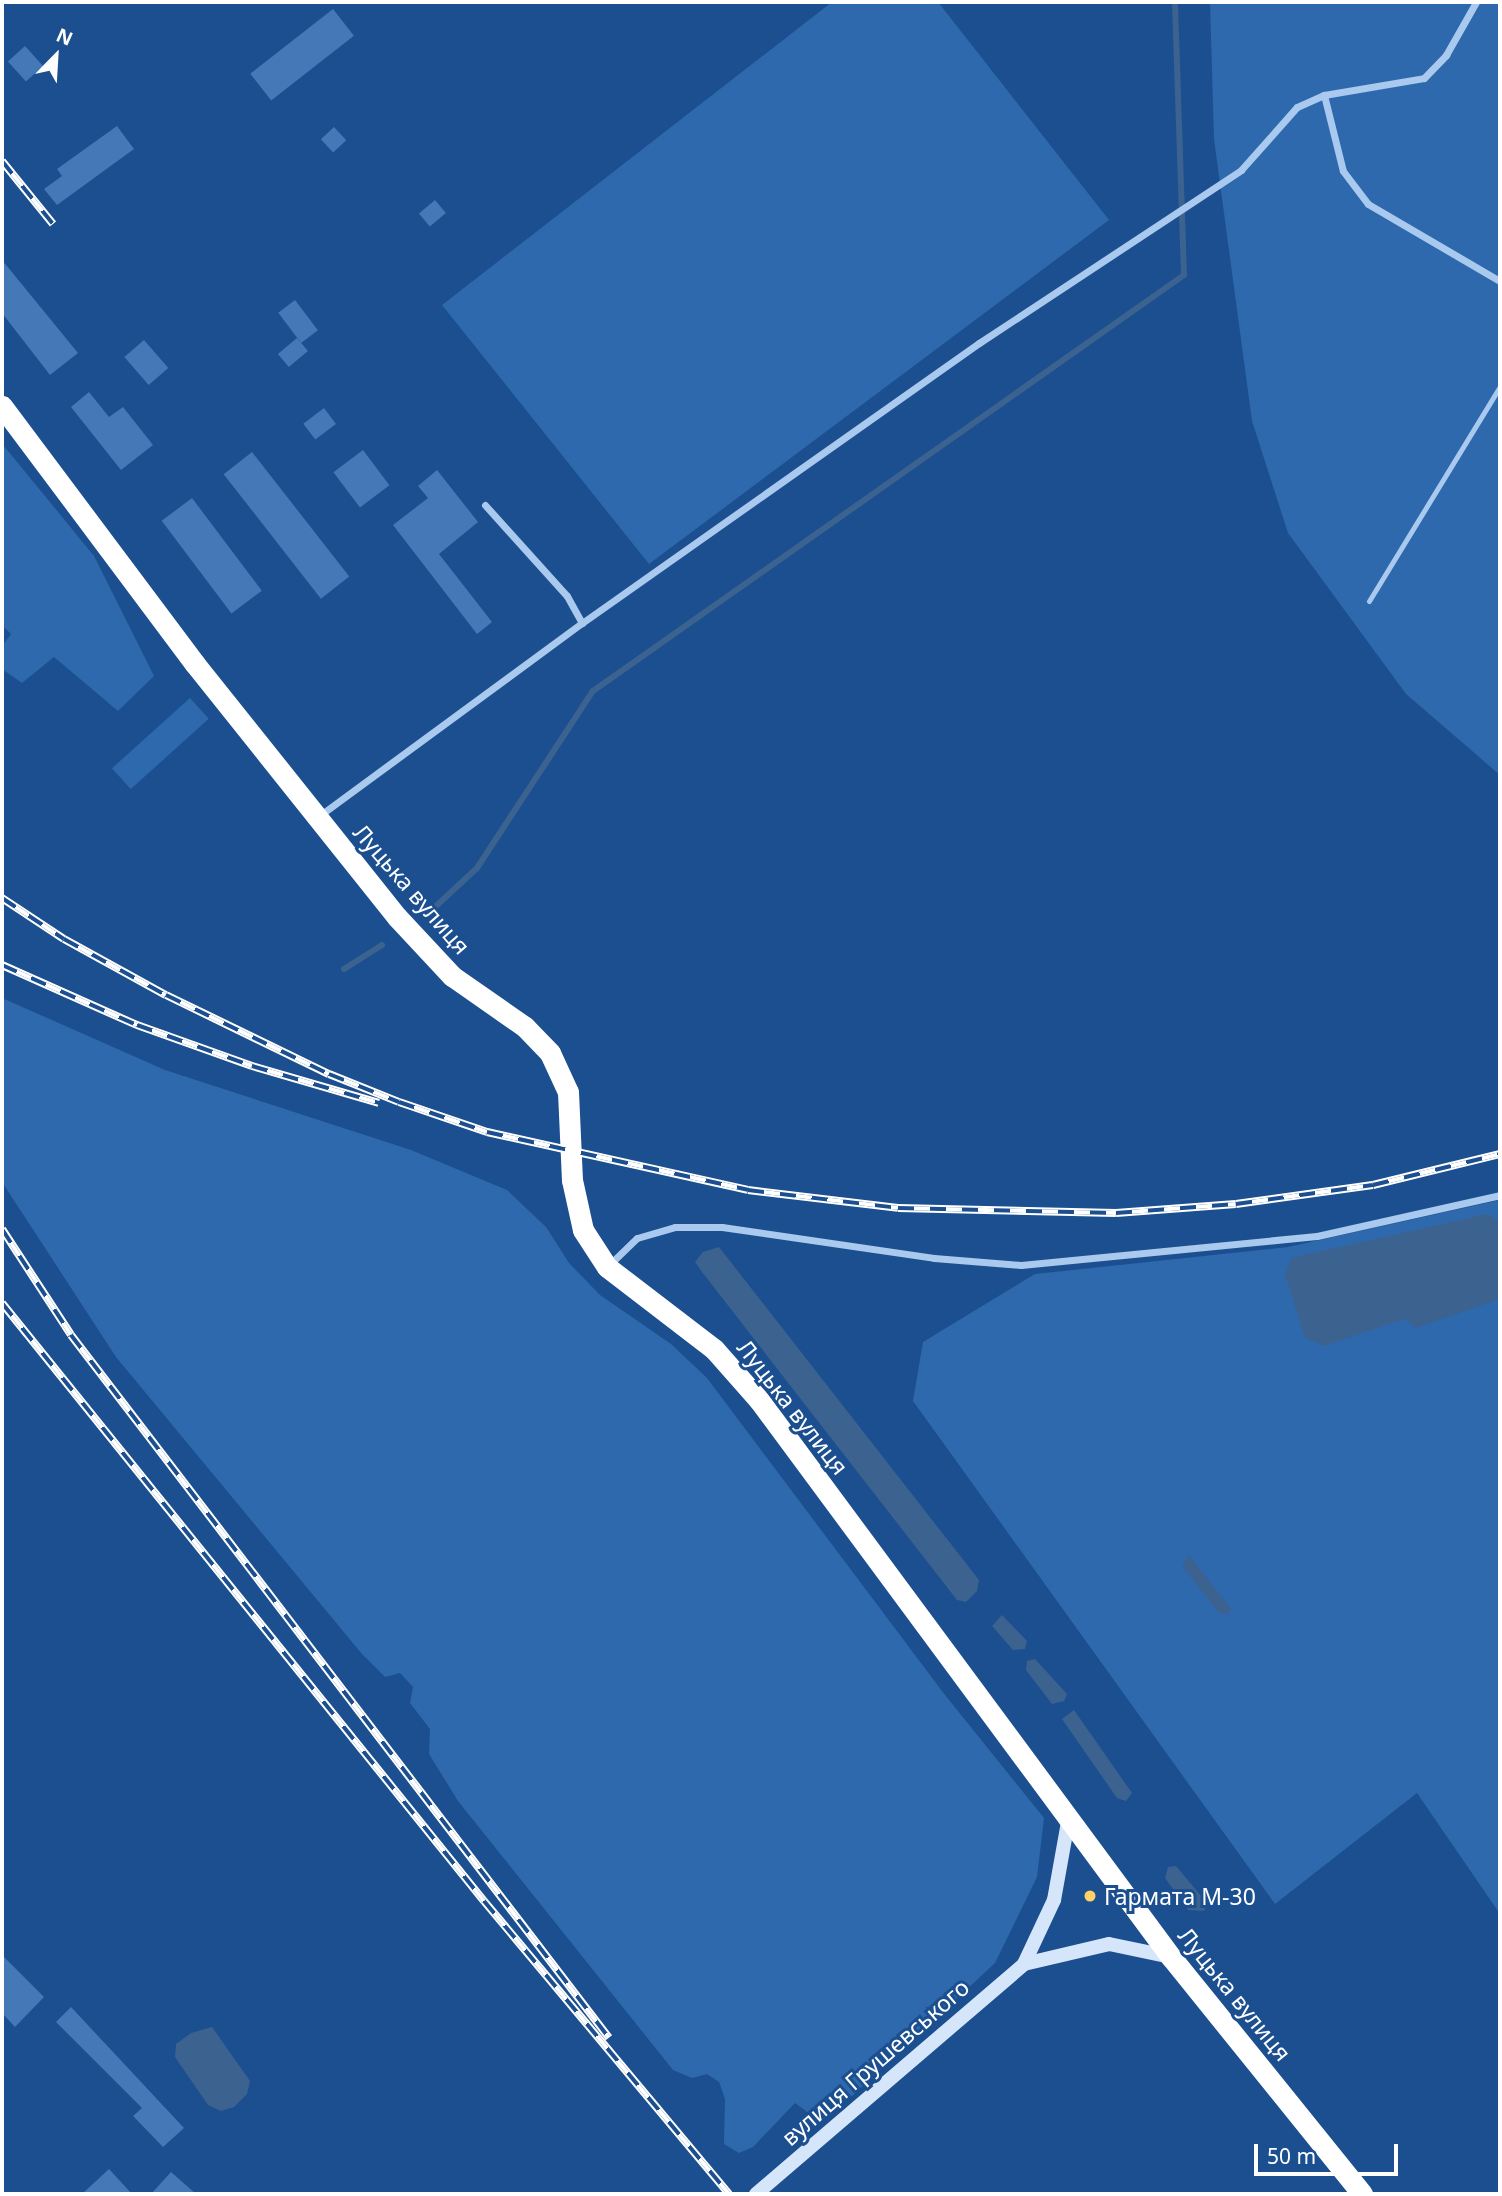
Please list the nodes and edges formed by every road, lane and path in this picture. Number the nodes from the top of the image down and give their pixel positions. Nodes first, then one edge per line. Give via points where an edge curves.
1 (1476, 2) edge
2 (1324, 95) junction
3 (1500, 281) edge
4 (1500, 386) edge
5 (2, 406) edge
6 (485, 505) dead end
7 (1369, 601) dead end
8 (582, 622) junction
9 (317, 817) junction
10 (1500, 1195) edge
11 (607, 1267) junction
12 (1069, 1817) junction
13 (1171, 1957) junction
14 (1024, 1964) junction
15 (756, 2194) edge
16 (1362, 2194) edge

1 - 2 street via 1446,55 1424,78
2 - 3 street via 1343,171 1368,204
2 - 8 street via 1297,107 1241,170 979,342
4 - 7 lane
5 - 9 highway, Луцька вулиця via 195,664
6 - 8 street via 567,596
8 - 9 street
9 - 11 highway, Луцька вулиця via 397,917 452,976 525,1027 550,1054 568,1092 572,1180 583,1230
10 - 11 street via 1317,1236 1021,1265 934,1258 722,1227 675,1227 637,1238
11 - 12 highway, Луцька вулиця via 714,1349 759,1400
12 - 13 highway, Луцька вулиця
12 - 14 street, вулиця Грушевського via 1054,1900
13 - 14 street, вулиця Грушевського via 1109,1944
13 - 16 highway, Луцька вулиця
14 - 15 street, вулиця Грушевського

